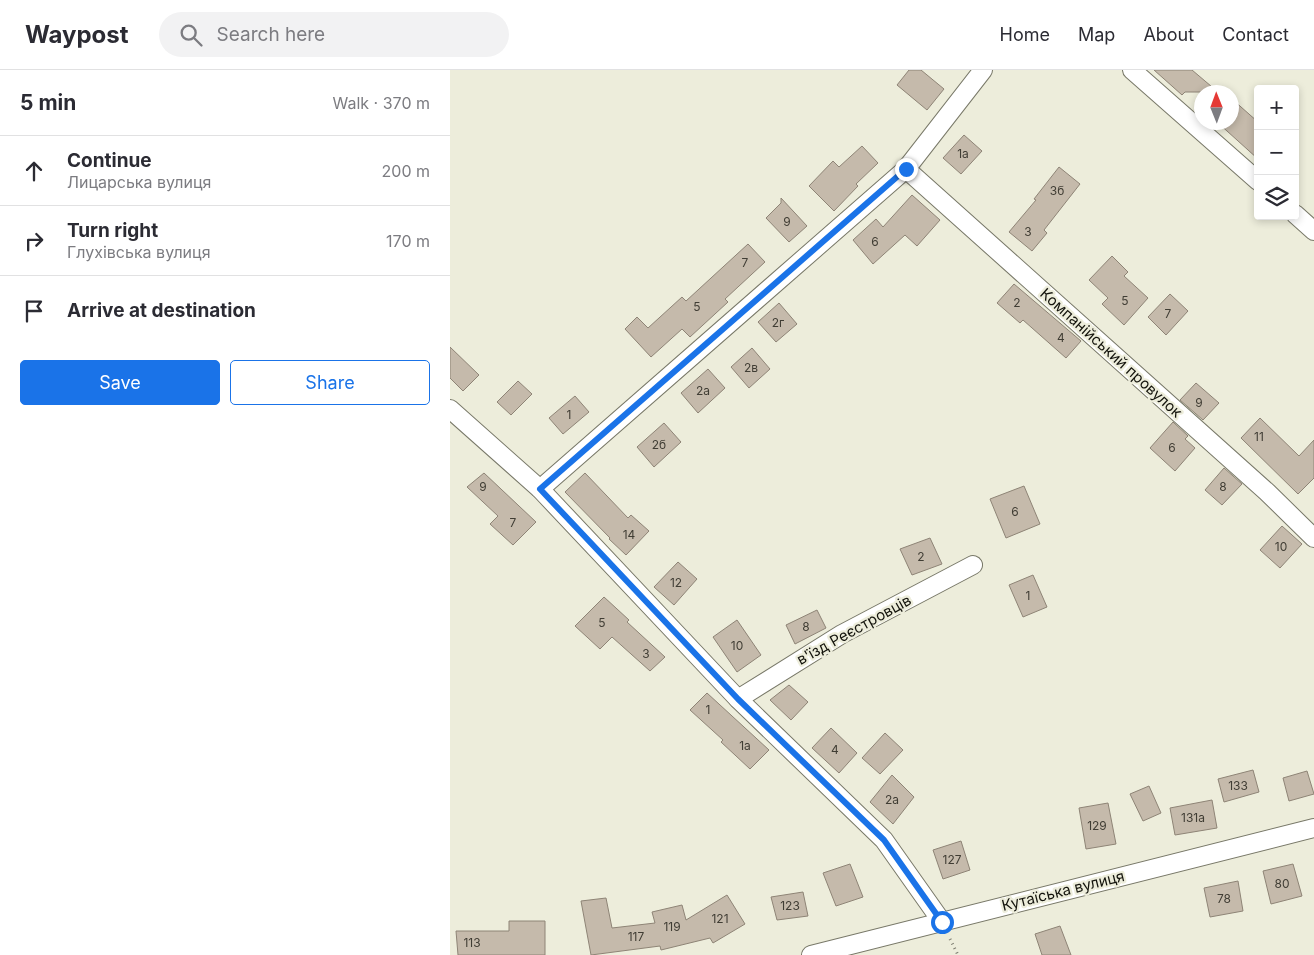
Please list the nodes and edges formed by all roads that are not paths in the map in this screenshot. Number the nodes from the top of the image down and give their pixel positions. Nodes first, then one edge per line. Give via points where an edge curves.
1 (982, 70) edge
2 (1132, 70) edge
3 (906, 169) junction
4 (1254, 177) edge
5 (1299, 218) edge
6 (1314, 231) edge
7 (450, 409) edge
8 (540, 489) junction
9 (1314, 538) edge
10 (973, 565) dead end
11 (738, 699) junction
12 (1314, 828) edge
13 (942, 922) junction
14 (811, 955) edge

1 - 3 street
2 - 4 street
3 - 8 street
3 - 9 street, Компанійський провулок
5 - 6 street
7 - 8 street
8 - 11 street
10 - 11 street, в'їзд Реєстровців via 842,634
11 - 13 street via 884,840
12 - 13 street, Кутаїська вулиця
13 - 14 street, Кутаїська вулиця

